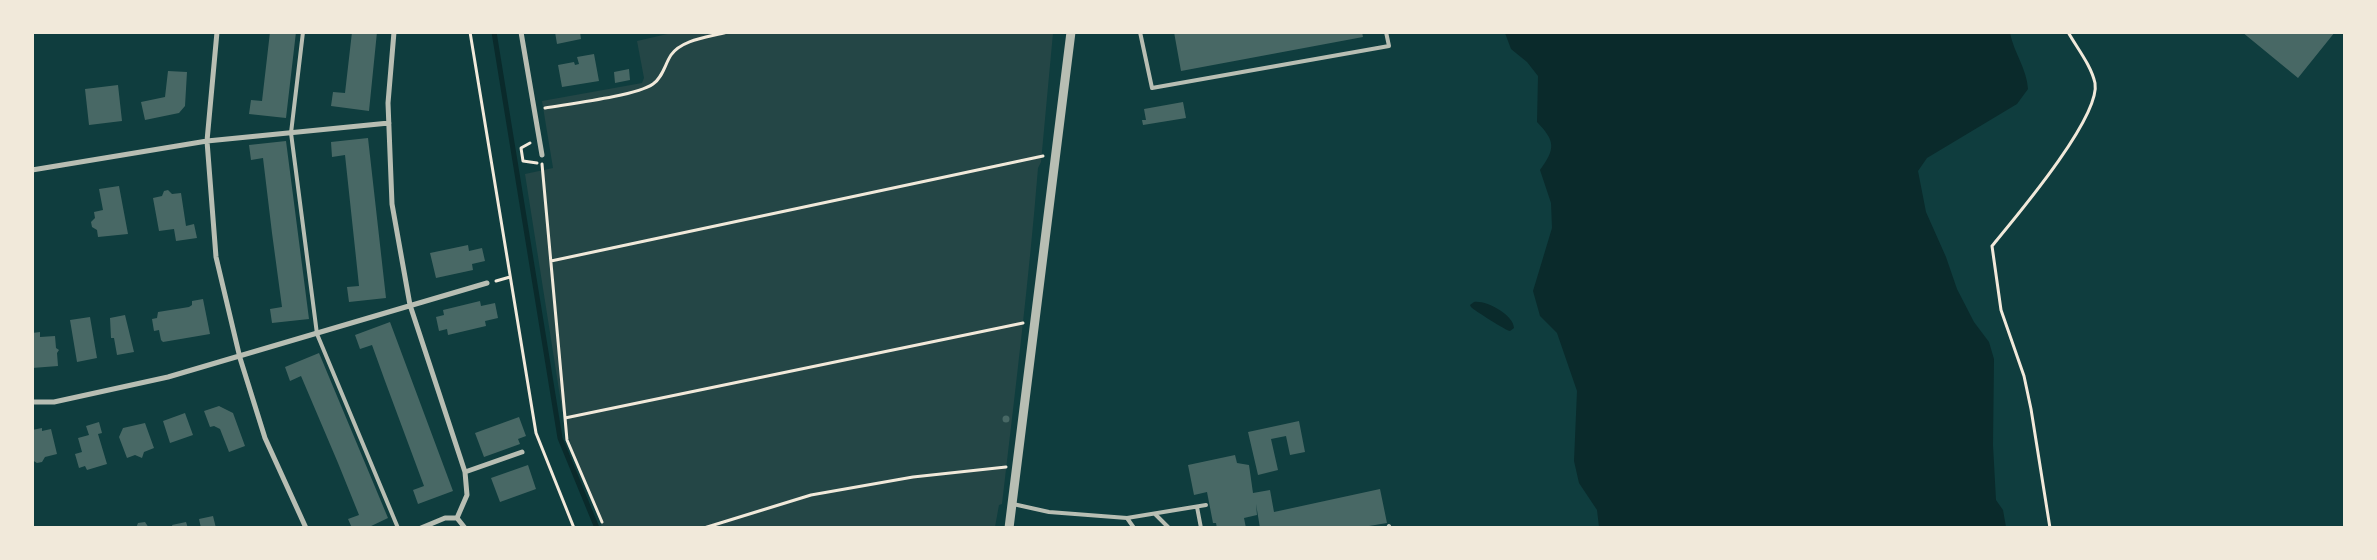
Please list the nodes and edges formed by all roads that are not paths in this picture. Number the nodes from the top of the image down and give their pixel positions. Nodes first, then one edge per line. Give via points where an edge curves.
1 (217, 32) edge
2 (303, 32) edge
3 (394, 32) edge
4 (521, 32) edge
5 (1071, 32) edge
6 (1140, 32) edge
7 (1386, 32) edge
8 (389, 124) junction
9 (292, 133) junction
10 (207, 141) junction
11 (542, 155) road end
12 (32, 170) edge
13 (487, 283) road end
14 (410, 306) junction
15 (317, 334) junction
16 (240, 358) junction
17 (32, 402) edge
18 (522, 452) dead end
19 (465, 472) junction
20 (1011, 504) junction
21 (1206, 505) dead end
22 (1197, 507) junction
23 (1155, 514) junction
24 (457, 518) junction
25 (1127, 518) junction
26 (306, 528) edge
27 (398, 528) edge
28 (421, 528) edge
29 (465, 528) edge
30 (1009, 528) edge
31 (1134, 528) edge
32 (1169, 528) edge
33 (1201, 528) edge

1 - 10 street
2 - 9 lane
3 - 8 street
4 - 11 street
5 - 20 street
6 - 7 lane via 1152,88 1388,46
8 - 9 street
8 - 14 street via 392,204
9 - 10 street
9 - 15 lane
10 - 12 street
10 - 16 street via 216,257
13 - 14 street
14 - 15 street
14 - 19 street
15 - 16 street
15 - 27 lane
16 - 17 street via 54,402
16 - 26 street via 265,438
18 - 19 street
19 - 24 street via 467,495
20 - 25 lane via 1049,512
20 - 30 street
21 - 22 lane
22 - 23 lane
22 - 33 lane
23 - 25 lane
23 - 32 lane
24 - 28 street via 445,518
24 - 29 street
25 - 31 lane

